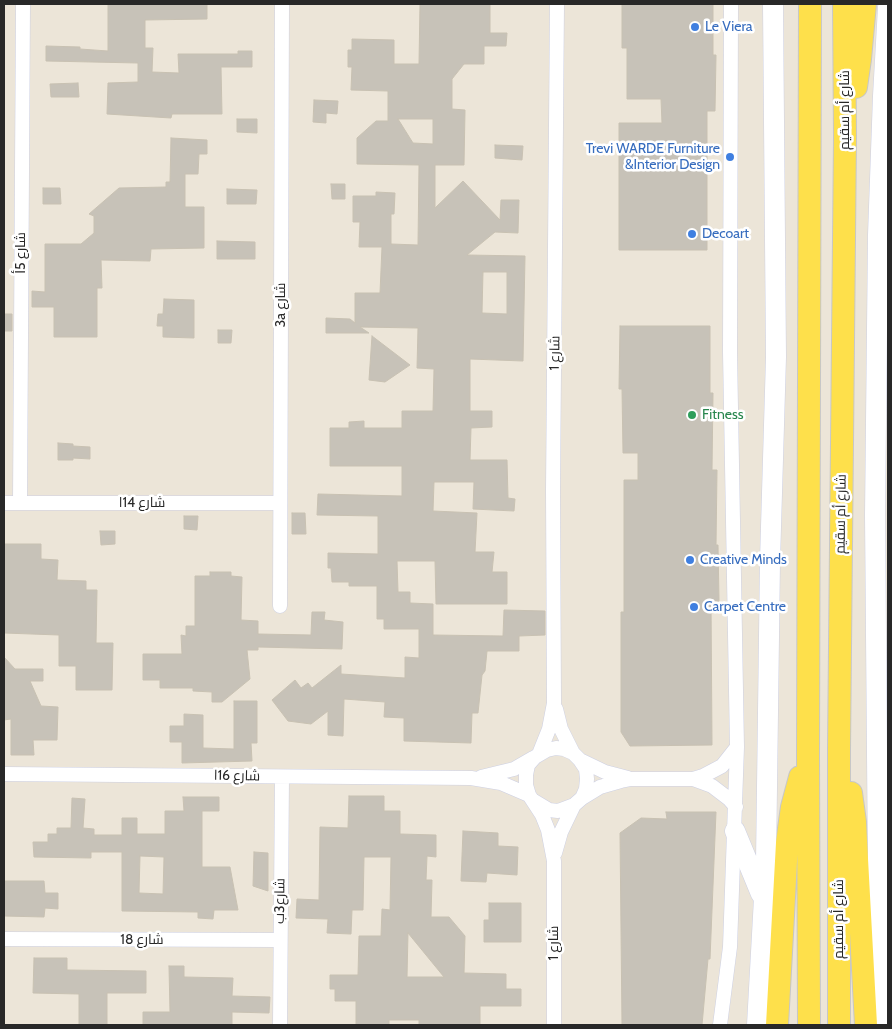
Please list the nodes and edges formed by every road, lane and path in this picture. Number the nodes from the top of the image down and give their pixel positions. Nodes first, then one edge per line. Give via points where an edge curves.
1 (23, 4) edge
2 (282, 4) edge
3 (557, 4) edge
4 (731, 4) edge
5 (773, 4) edge
6 (801, 4) edge
7 (810, 4) edge
8 (844, 4) edge
9 (865, 4) edge
10 (888, 7) edge
11 (810, 35) junction
12 (845, 137) junction
13 (4, 502) edge
14 (20, 503) junction
15 (280, 503) junction
16 (280, 606) dead end
17 (554, 703) junction
18 (737, 747) junction
19 (839, 748) junction
20 (808, 755) junction
21 (537, 756) junction
22 (576, 756) junction
23 (4, 774) edge
24 (282, 777) junction
25 (470, 778) junction
26 (631, 779) junction
27 (693, 779) junction
28 (532, 798) junction
29 (578, 802) junction
30 (736, 808) junction
31 (735, 831) junction
32 (554, 861) junction
33 (764, 901) junction
34 (4, 939) edge
35 (280, 940) junction
36 (280, 1025) edge
37 (554, 1025) edge
38 (720, 1025) edge
39 (757, 1025) edge
40 (777, 1025) edge
41 (808, 1025) edge
42 (839, 1025) edge
43 (866, 1025) edge
44 (878, 1025) edge

1 - 14 street, شارع 5أ
2 - 15 street, 3a شارع
3 - 17 street, شارع 1
4 - 18 street via 730,352
5 - 33 main road via 776,357
6 - 11 main road
7 - 11 main road
8 - 12 main road, شارع أم سقيم
9 - 12 main road via 860,59
10 - 44 main road via 878,235
11 - 20 main road
12 - 19 main road, شارع أم سقيم
13 - 14 street, شارع 14ا
14 - 15 street, شارع 14ا
15 - 16 street, 3a شارع
17 - 21 street, شارع 1 via 549,729
17 - 22 street, شارع 1 via 561,729
18 - 27 street via 722,766
18 - 30 street
19 - 42 main road, شارع أم سقيم
19 - 43 main road via 855,822
20 - 40 main road via 796,789 789,825
20 - 41 main road
21 - 22 street via 556,748
21 - 25 street, شارع 16ا via 503,772
21 - 28 street via 528,765 526,775 526,785
22 - 26 street via 605,772
22 - 29 street via 586,769 588,779
23 - 24 street, شارع 16ا
24 - 25 street, شارع 16ا
24 - 35 street, شارع3ب
25 - 28 street, شارع 16ا via 511,786
26 - 27 street
26 - 29 street via 600,787
27 - 30 street via 712,786
28 - 29 street via 549,810 566,809
28 - 32 street, شارع 1 via 548,830
29 - 32 street, شارع 1 via 560,832
30 - 31 street
31 - 33 main road
31 - 38 street via 730,946
32 - 37 street, شارع 1
33 - 39 main road
34 - 35 street, شارع 18
35 - 36 street, شارع3ب

